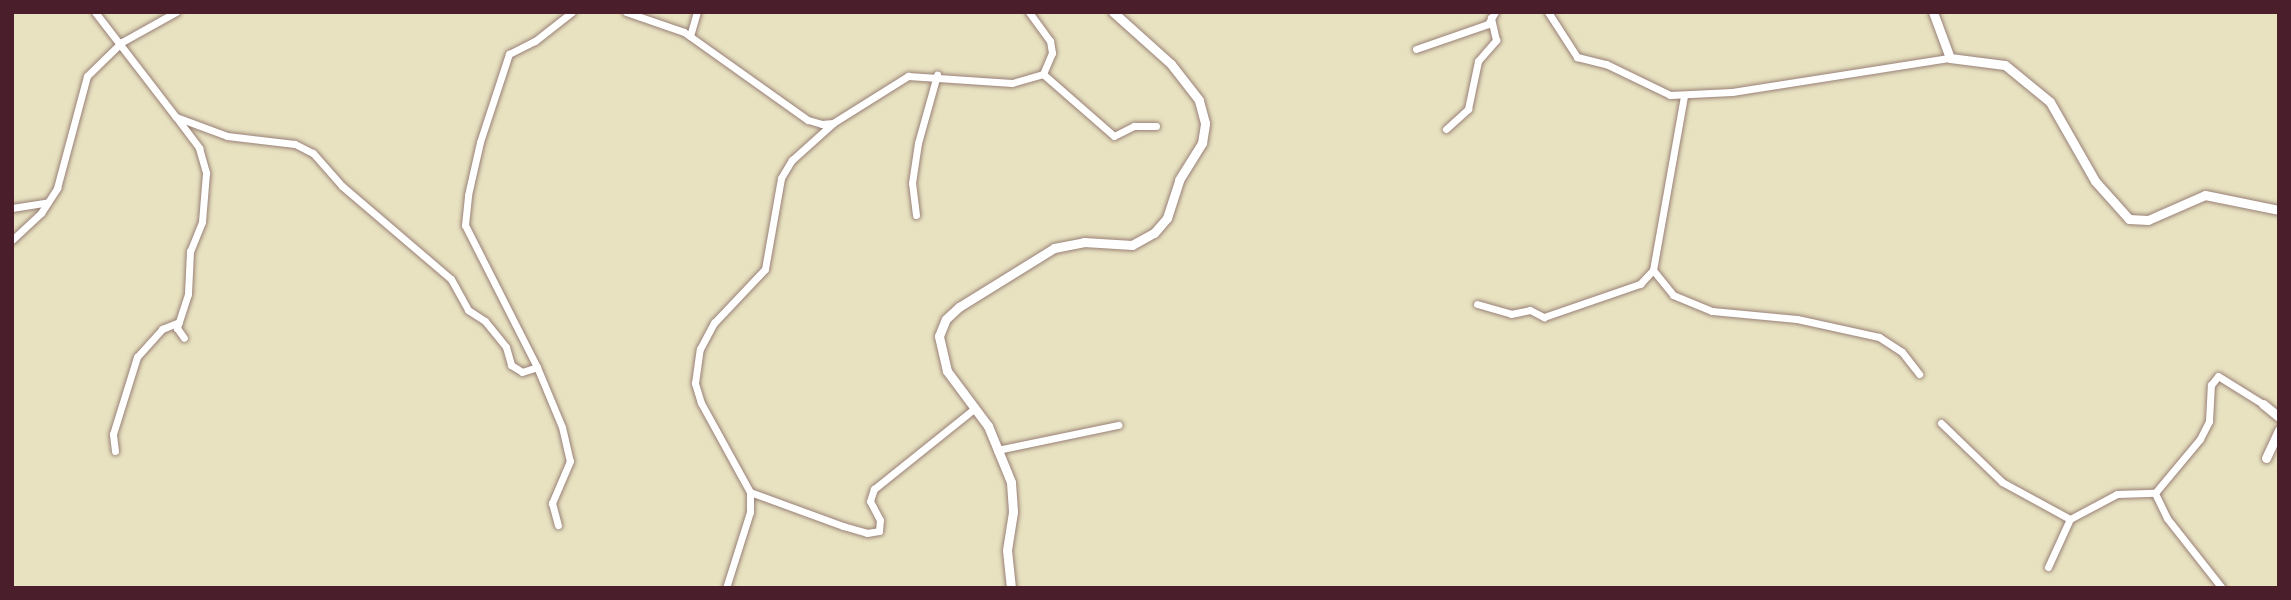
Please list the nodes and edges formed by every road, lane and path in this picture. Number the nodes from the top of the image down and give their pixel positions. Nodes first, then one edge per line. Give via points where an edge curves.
1 (95, 12) edge
2 (176, 12) edge
3 (572, 12) edge
4 (626, 12) edge
5 (697, 12) edge
6 (1029, 12) edge
7 (1112, 12) edge
8 (1548, 12) edge
9 (1933, 12) edge
10 (1493, 15) edge
11 (690, 36) junction
12 (122, 42) junction
13 (1416, 49) dead end
14 (1950, 58) junction
15 (1043, 74) junction
16 (937, 75) junction
17 (1684, 96) junction
18 (176, 117) junction
19 (833, 123) junction
20 (1156, 126) dead end
21 (1446, 129) dead end
22 (48, 202) junction
23 (12, 208) edge
24 (2279, 210) edge
25 (916, 215) dead end
26 (12, 240) edge
27 (1653, 270) junction
28 (1477, 304) dead end
29 (179, 322) junction
30 (184, 338) dead end
31 (537, 367) junction
32 (1919, 374) dead end
33 (2263, 404) joint
34 (974, 409) junction
35 (2279, 417) edge
36 (1941, 423) dead end
37 (1118, 425) dead end
38 (2279, 430) edge
39 (998, 450) junction
40 (115, 451) dead end
41 (2266, 458) dead end
42 (750, 492) junction
43 (2155, 493) junction
44 (2070, 519) junction
45 (558, 525) dead end
46 (2048, 567) dead end
47 (726, 588) edge
48 (1011, 588) edge
49 (2222, 588) edge

1 - 12 street
2 - 12 street
3 - 31 street via 536,41 509,54 480,142 465,225
4 - 11 street
5 - 11 street
6 - 15 street via 1050,41 1052,53
7 - 34 street via 1195,92 1205,123 1202,143 1179,180 1167,218 1146,239 1132,245 1084,242 1054,248 946,319 939,336 943,359
8 - 17 street via 1577,57 1606,64 1670,95
9 - 14 street
10 - 13 street via 1488,24
10 - 21 street via 1496,40 1478,61 1468,109
11 - 19 street via 808,120
12 - 18 street
12 - 22 street via 87,76 57,188
14 - 17 street
14 - 24 street via 2005,65 2042,94 2056,110 2095,181 2129,219 2148,220 2205,195
15 - 16 street via 1012,83
15 - 20 street via 1114,136 1134,126
16 - 19 street via 908,76
16 - 25 street via 918,143 912,183
17 - 27 street
18 - 29 street via 199,148 206,173 202,222 190,251 188,294
18 - 31 street via 228,136 295,144 313,153 342,186 451,279 468,310 485,321 506,347 511,365 522,372
19 - 42 street via 792,160 781,178 765,268 714,323 700,349 695,383 701,403
22 - 23 street
22 - 26 street
27 - 28 street via 1640,284 1561,314 1544,317 1530,310 1511,314
27 - 32 street via 1673,295 1712,311 1797,319 1879,337 1902,352
29 - 30 street
29 - 40 street via 162,329 137,357 113,434
31 - 45 street via 562,427 570,461 552,503
33 - 35 street
33 - 43 street via 2218,376 2211,385 2209,421 2200,439
34 - 39 street
34 - 42 street via 874,489 870,501 880,520 879,531 867,533 843,526
36 - 44 street via 2001,482
37 - 39 street
38 - 41 street
39 - 48 street via 1013,493 1007,550
42 - 47 street via 750,512
43 - 44 street via 2116,494
43 - 49 street via 2167,518
44 - 46 street

